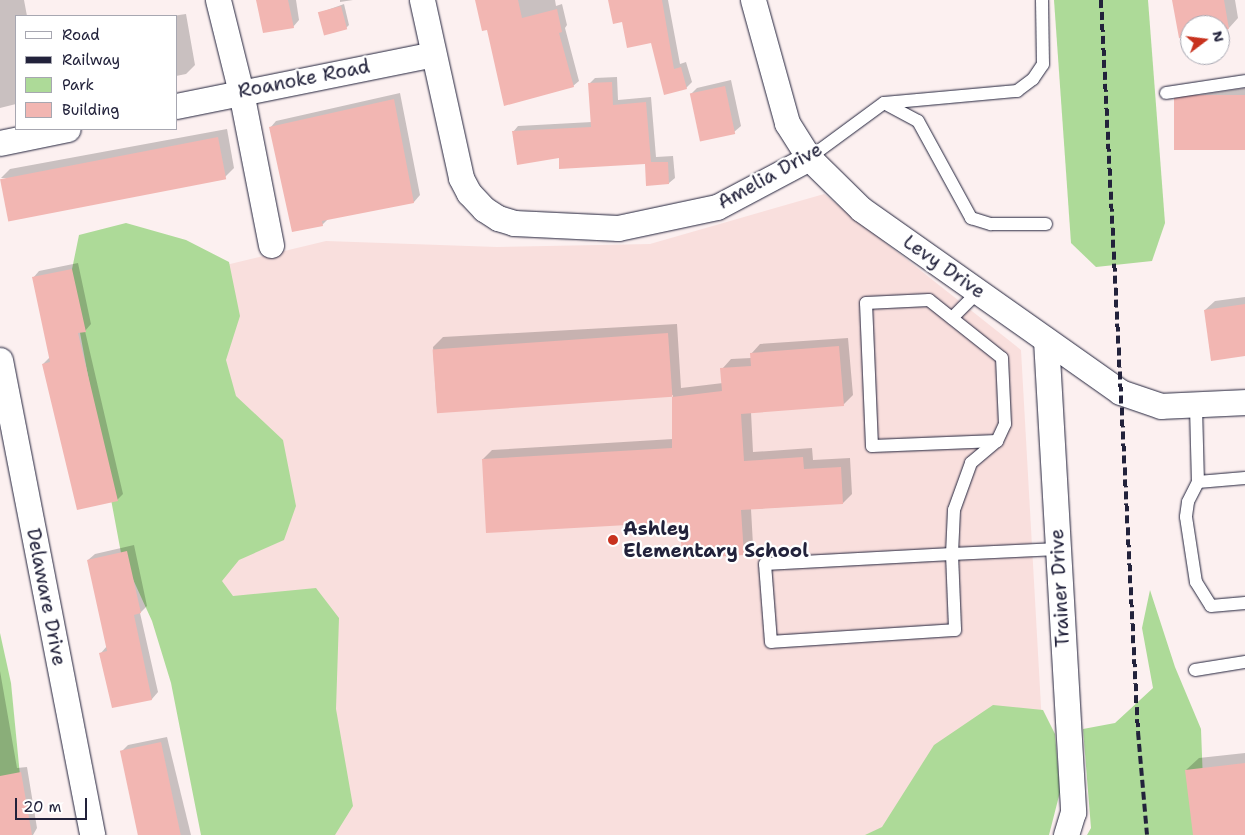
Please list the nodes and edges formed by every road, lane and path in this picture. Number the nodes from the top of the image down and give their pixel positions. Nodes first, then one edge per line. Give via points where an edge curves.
1 (218, 0) edge
2 (422, 0) edge
3 (753, 0) edge
4 (1042, 0) edge
5 (433, 54) junction
6 (1245, 81) edge
7 (241, 92) junction
8 (1166, 93) dead end
9 (884, 104) junction
10 (178, 106) edge
11 (63, 130) edge
12 (0, 143) edge
13 (809, 158) junction
14 (1046, 224) dead end
15 (271, 245) dead end
16 (978, 292) junction
17 (952, 318) junction
18 (1046, 340) junction
19 (0, 360) edge
20 (1245, 402) edge
21 (1196, 407) junction
22 (997, 441) junction
23 (1245, 478) edge
24 (1198, 482) junction
25 (1058, 549) junction
26 (952, 554) junction
27 (1245, 603) edge
28 (1245, 662) edge
29 (1195, 670) dead end
30 (92, 835) edge
31 (1066, 835) edge

1 - 7 street
2 - 5 street, Amelia Drive
3 - 13 street, Levy Drive via 787,123
4 - 9 lane, Amelia Drive via 1043,64 1033,79 1017,90
5 - 7 street, Roanoke Road
5 - 13 street, Amelia Drive via 462,178 469,193 484,209 514,223 618,228 708,208
6 - 8 lane
7 - 10 street, Roanoke Road
7 - 15 street
9 - 13 lane, Amelia Drive
9 - 14 lane via 918,121 971,218 991,224
11 - 12 street
13 - 16 street, Levy Drive via 861,209
16 - 17 lane
16 - 18 street, Levy Drive
17 - 22 lane via 1002,358 1005,424
17 - 22 lane via 929,300 866,302 872,446
18 - 21 street, Levy Drive via 1120,392 1161,406
18 - 25 street, Trainer Drive
19 - 30 street, Delaware Drive
20 - 21 street, Levy Drive
21 - 24 lane
22 - 26 lane via 971,463 954,510
23 - 24 lane
24 - 27 lane via 1188,502 1186,517 1196,582 1211,606
25 - 26 lane
25 - 31 street, Trainer Drive via 1073,812
26 - 26 lane via 764,564 771,642 955,630
28 - 29 lane

